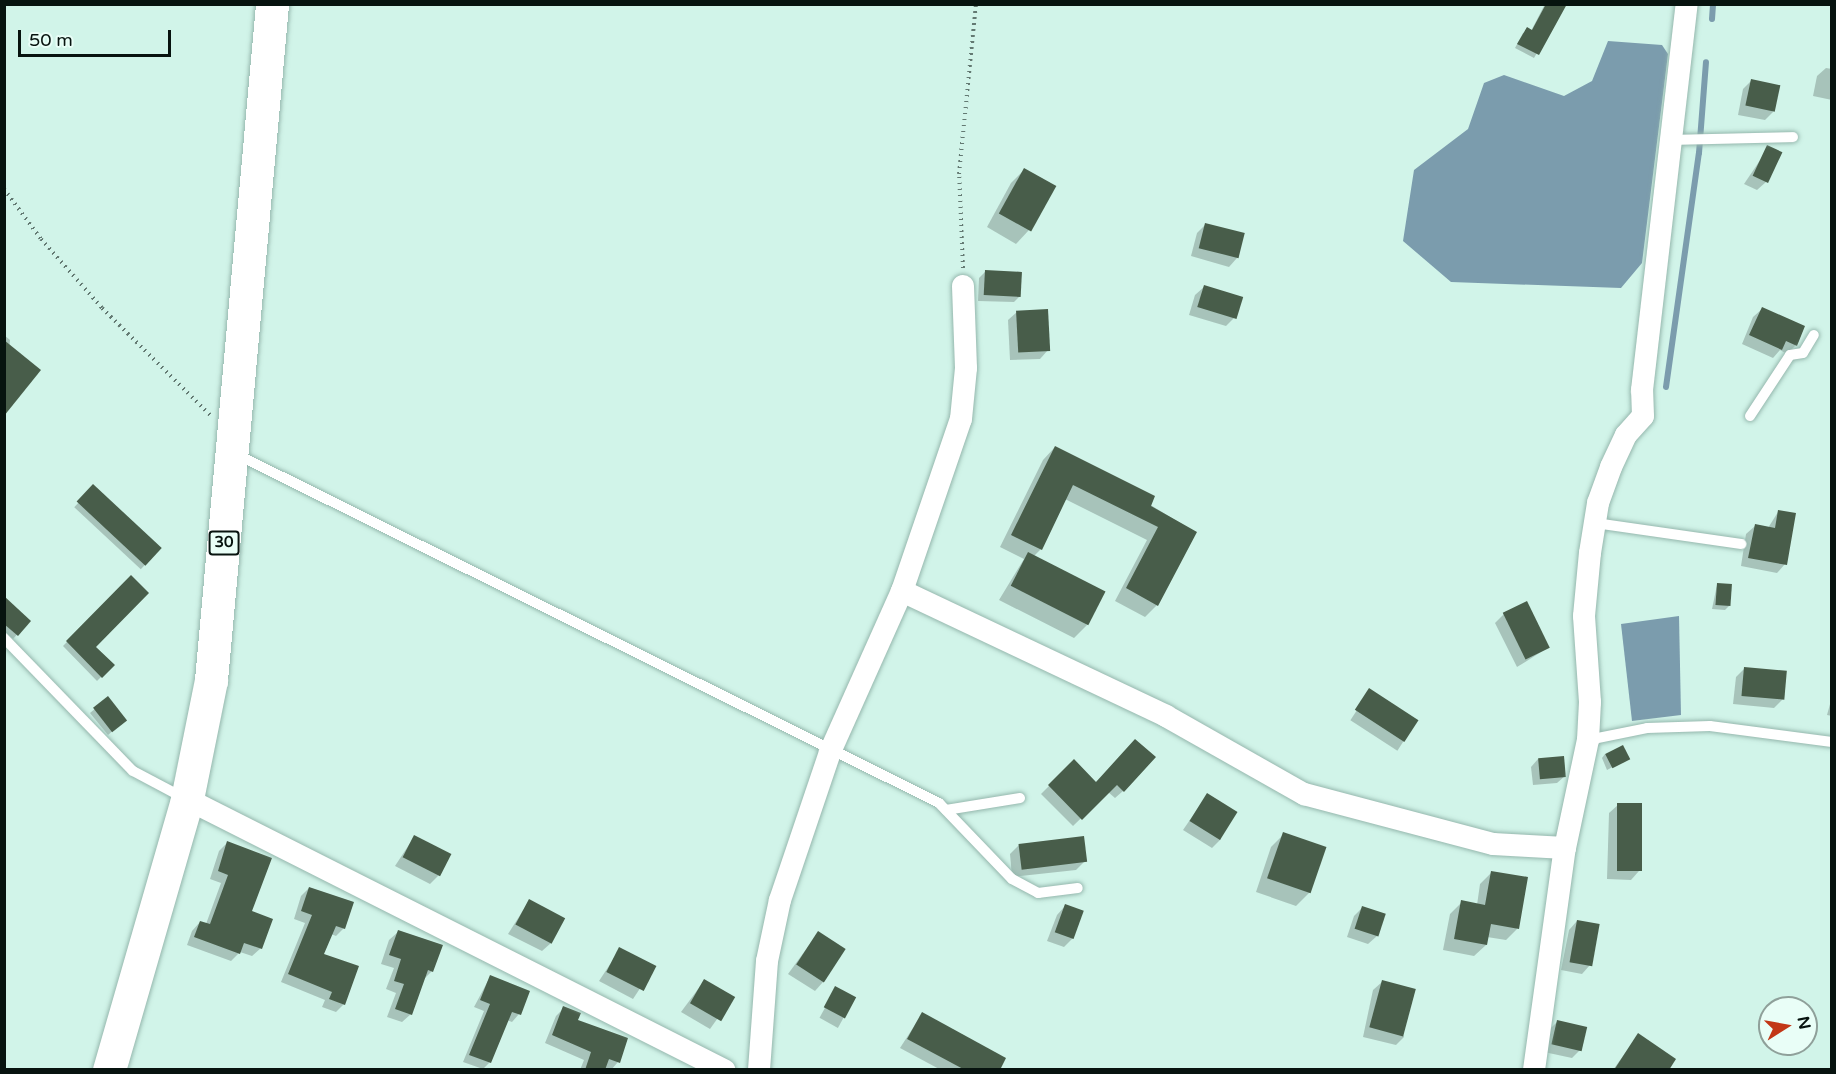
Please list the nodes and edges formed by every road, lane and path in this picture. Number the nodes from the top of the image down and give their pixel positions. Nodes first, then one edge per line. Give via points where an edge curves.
1 (272, 4) edge
2 (976, 4) edge
3 (1687, 4) edge
4 (1793, 137) dead end
5 (1674, 140) junction
6 (4, 189) edge
7 (963, 286) joint
8 (1814, 335) dead end
9 (1750, 416) dead end
10 (233, 437) junction
11 (1595, 523) junction
12 (1741, 544) dead end
13 (902, 591) junction
14 (4, 639) edge
15 (1588, 740) junction
16 (1832, 742) edge
17 (830, 752) junction
18 (1020, 798) dead end
19 (188, 799) junction
20 (946, 810) junction
21 (1565, 848) junction
22 (1078, 888) dead end
23 (109, 1070) edge
24 (724, 1070) edge
25 (759, 1070) edge
26 (1534, 1070) edge

1 - 10 main road, 30
2 - 7 path via 959,174
3 - 5 street
4 - 5 lane
5 - 11 street via 1642,390 1643,416 1626,435 1611,467
6 - 10 path via 41,239 102,308
7 - 13 street via 966,368 961,419
8 - 9 lane via 1803,353 1790,355
10 - 17 lane
10 - 19 main road, 30 via 211,680
11 - 12 lane
11 - 15 street via 1584,616 1590,702
13 - 17 street
13 - 21 street via 1166,716 1304,794 1493,844
14 - 19 lane via 133,771
15 - 16 lane via 1647,728 1710,726
15 - 21 street
17 - 20 lane via 939,803
17 - 25 street via 772,931
18 - 20 lane
19 - 23 main road, 30
19 - 24 street
20 - 22 lane via 1012,879 1038,893
21 - 26 street

